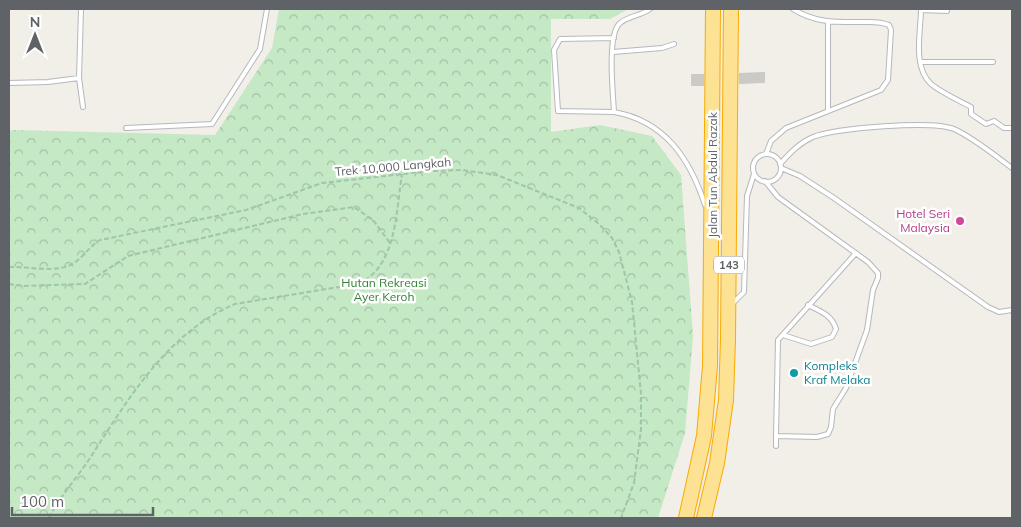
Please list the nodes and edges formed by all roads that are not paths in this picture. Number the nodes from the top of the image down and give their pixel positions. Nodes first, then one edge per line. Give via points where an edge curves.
1 (80, 9) edge
2 (268, 9) edge
3 (650, 9) edge
4 (713, 9) edge
5 (732, 9) edge
6 (793, 9) edge
7 (921, 10) edge
8 (947, 11) dead end
9 (828, 22) junction
10 (614, 38) junction
11 (674, 44) dead end
12 (613, 52) junction
13 (920, 62) junction
14 (993, 62) dead end
15 (79, 78) junction
16 (9, 83) edge
17 (84, 107) dead end
18 (828, 110) junction
19 (614, 112) junction
20 (126, 128) dead end
21 (1012, 128) edge
22 (766, 154) junction
23 (781, 166) junction
24 (1012, 168) edge
25 (754, 174) junction
26 (765, 182) junction
27 (712, 226) junction
28 (856, 253) junction
29 (808, 305) junction
30 (729, 308) junction
31 (1012, 310) edge
32 (783, 334) junction
33 (776, 436) junction
34 (776, 446) dead end
35 (686, 518) edge
36 (704, 518) edge

1 - 15 lane
2 - 20 lane via 260,50 212,124
3 - 10 lane via 620,23
4 - 27 highway, Jalan Tun Abdul Razak / 143
5 - 30 highway, Jalan Tun Abdul Razak / 143
6 - 9 lane
7 - 8 lane
7 - 13 lane
9 - 18 lane
9 - 18 lane via 876,22 889,25 891,30 888,80 884,88
10 - 12 lane
10 - 19 lane via 560,39 554,50 558,111
11 - 12 lane
12 - 19 lane
13 - 14 lane
13 - 21 lane via 932,85 971,107 971,114 986,124 994,121 1004,128
15 - 16 lane
15 - 17 lane
18 - 22 lane via 776,134
19 - 27 lane via 649,125 667,136 698,183
22 - 23 lane via 775,156
22 - 25 lane via 754,161
23 - 24 lane via 803,142 827,133 937,126 955,130
23 - 26 lane via 774,180
23 - 31 lane via 834,198 988,307 999,312
25 - 26 lane
25 - 30 lane via 747,196 744,292
26 - 28 lane via 778,197
27 - 35 highway, Jalan Tun Abdul Razak / 143 via 710,366 704,436
28 - 29 lane
28 - 33 lane via 868,262 878,278 867,330 846,388 833,409 828,434 817,437
29 - 32 lane
29 - 32 lane via 833,321 836,329 832,337 811,344
30 - 36 highway, Jalan Tun Abdul Razak / 143 via 722,433
32 - 33 lane via 776,347
33 - 34 lane

